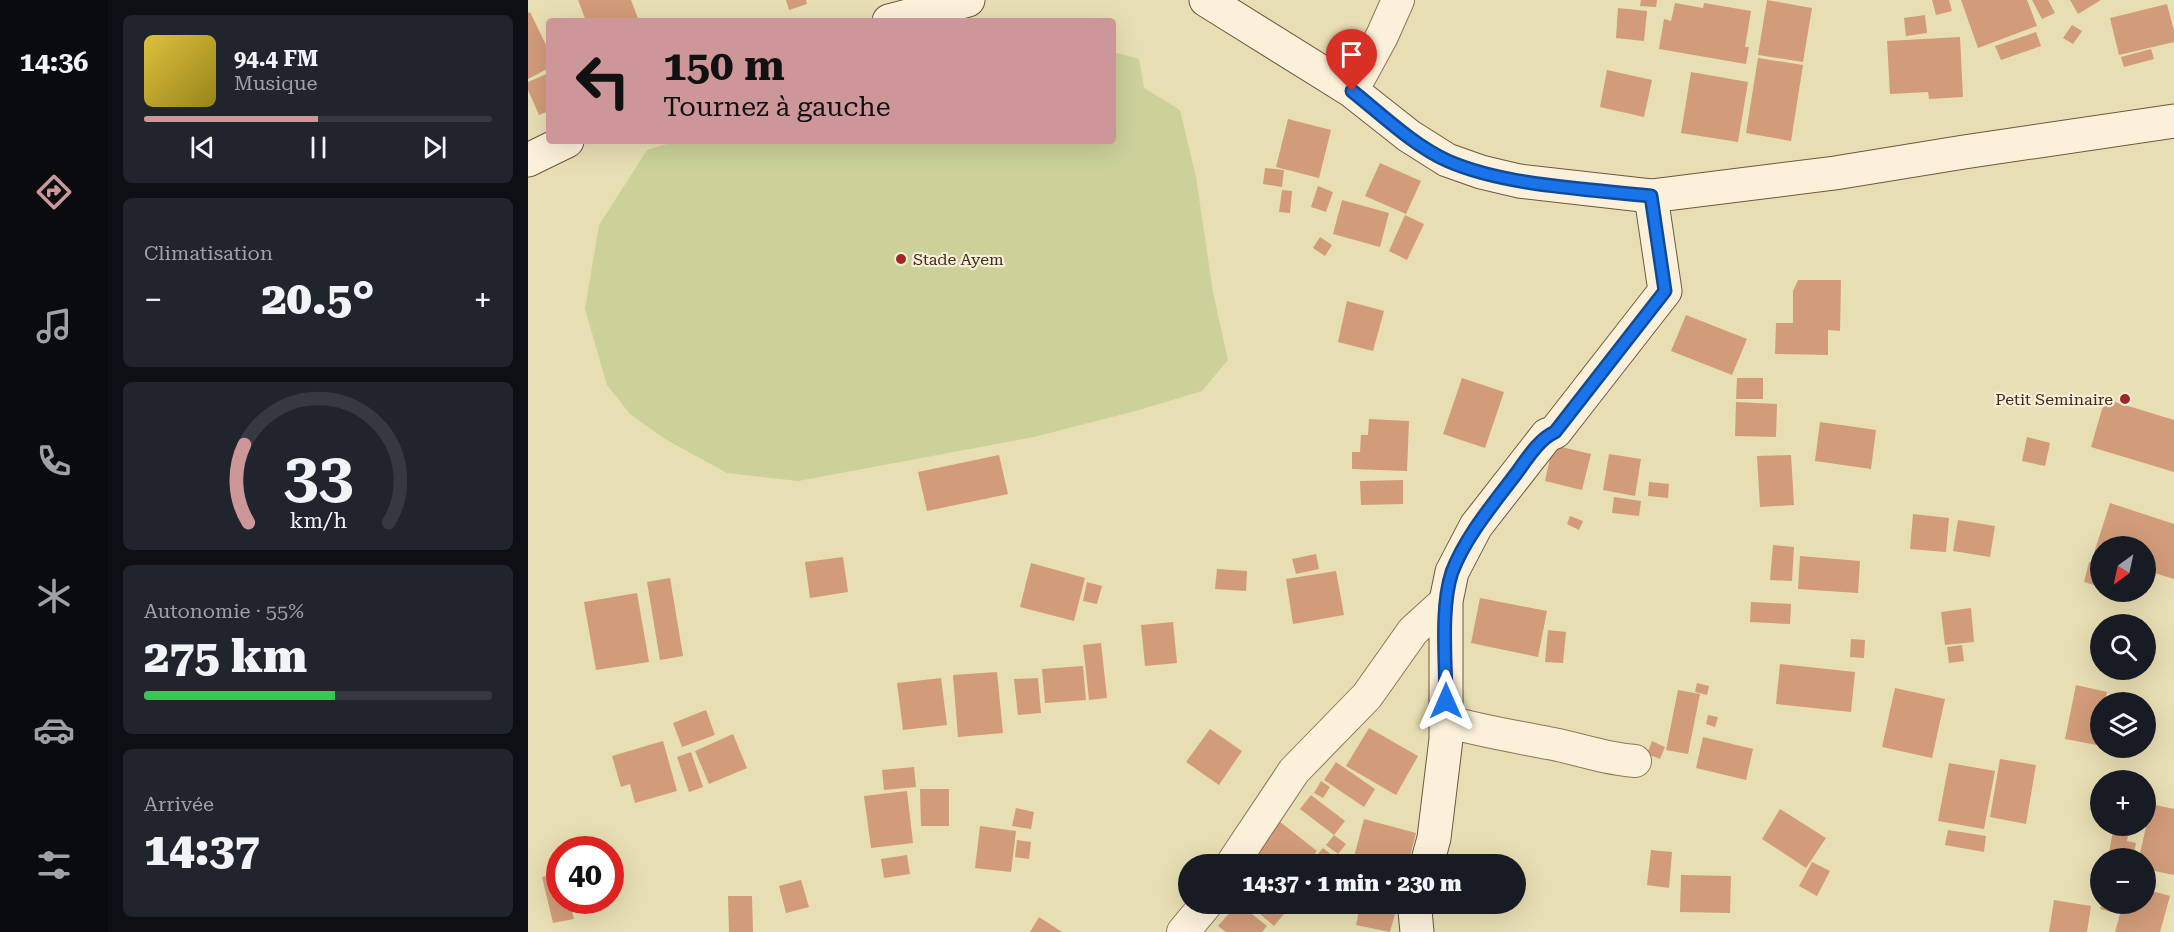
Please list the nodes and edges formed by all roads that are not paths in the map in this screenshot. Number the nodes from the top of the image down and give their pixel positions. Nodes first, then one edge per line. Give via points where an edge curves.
1 (968, 0) edge
2 (1206, 0) edge
3 (1398, 0) edge
4 (900, 18) edge
5 (1352, 91) junction
6 (2174, 122) edge
7 (561, 144) edge
8 (528, 160) edge
9 (1651, 196) junction
10 (1446, 601) junction
11 (1446, 721) junction
12 (1635, 760) dead end
13 (1239, 854) edge
14 (1430, 854) edge
15 (1198, 914) edge
16 (1415, 914) edge
17 (1183, 932) edge
18 (1417, 932) edge

1 - 4 street
2 - 5 street
3 - 5 street
5 - 9 street via 1447,160 1481,172 1519,181
6 - 9 street via 1835,173
7 - 8 street
9 - 10 street via 1665,291 1476,526 1452,572
10 - 11 street
10 - 13 street via 1413,631 1367,696 1294,771
11 - 12 street
11 - 14 street
15 - 17 street
16 - 18 street

